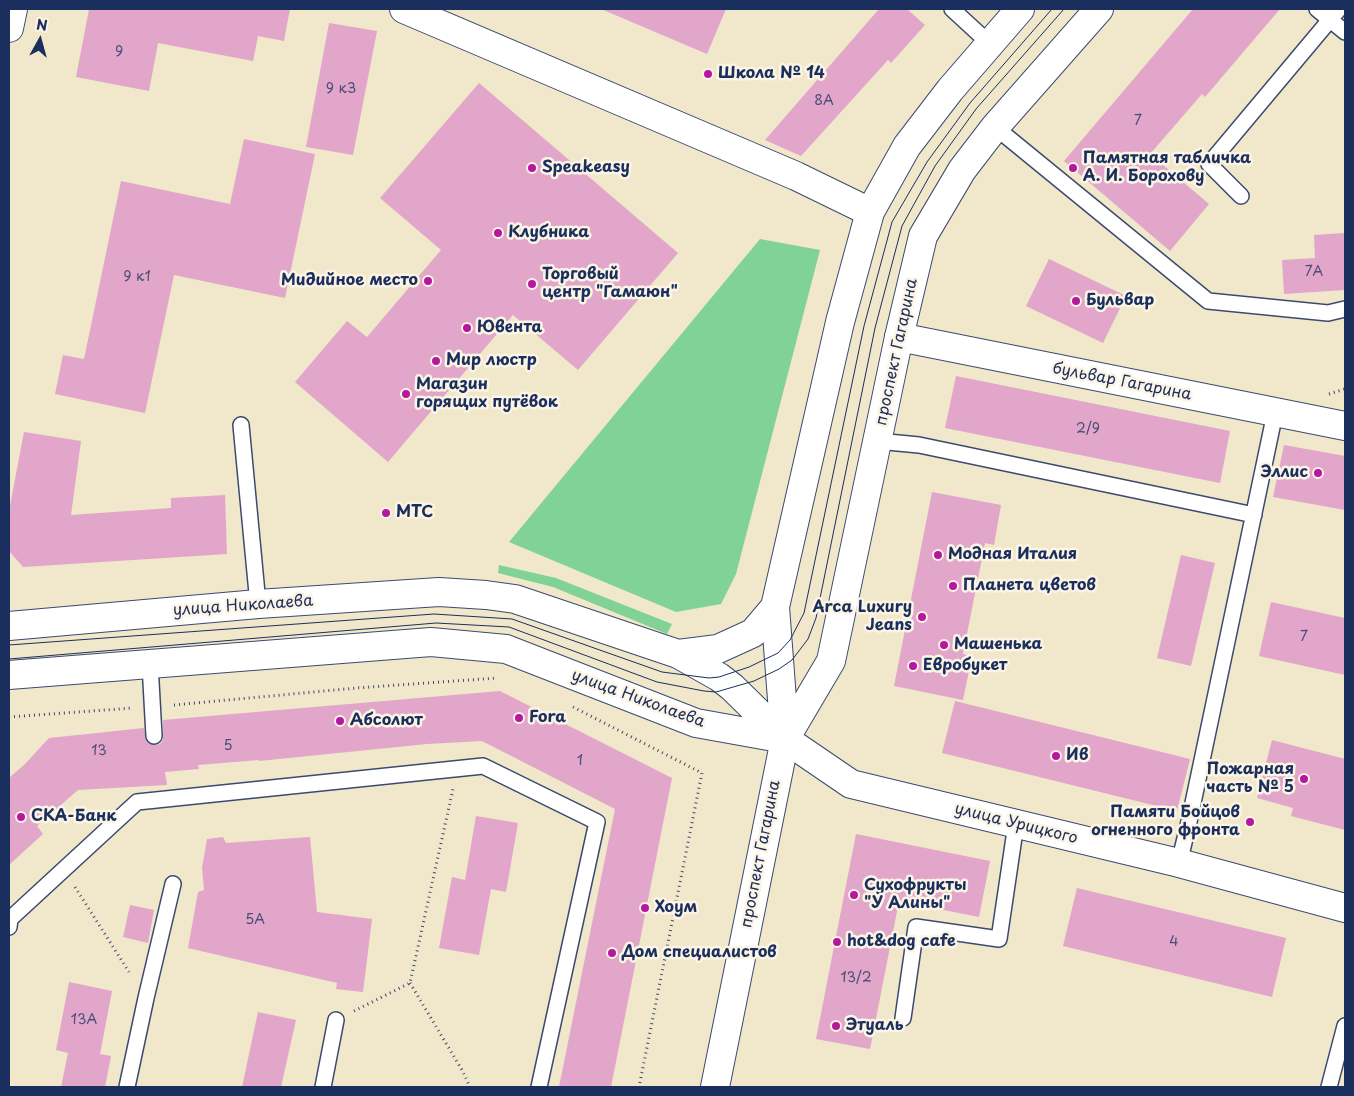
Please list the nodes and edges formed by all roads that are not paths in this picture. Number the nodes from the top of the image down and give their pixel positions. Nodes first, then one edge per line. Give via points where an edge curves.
1 (13, 9) edge
2 (404, 9) edge
3 (952, 9) edge
4 (1020, 9) edge
5 (1099, 9) edge
6 (1317, 9) edge
7 (1334, 14) edge
8 (9, 28) edge
9 (1345, 32) edge
10 (990, 44) junction
11 (996, 127) junction
12 (1241, 196) dead end
13 (870, 212) junction
14 (1345, 309) edge
15 (899, 337) junction
16 (1275, 412) junction
17 (241, 425) dead end
18 (1345, 426) edge
19 (877, 441) junction
20 (1254, 515) junction
21 (258, 604) junction
22 (775, 607) junction
23 (9, 626) edge
24 (678, 654) junction
25 (150, 664) junction
26 (9, 675) edge
27 (154, 736) dead end
28 (785, 739) junction
29 (1016, 824) junction
30 (1179, 863) junction
31 (173, 884) dead end
32 (1345, 908) edge
33 (9, 926) edge
34 (903, 1018) dead end
35 (336, 1020) road end
36 (1345, 1026) edge
37 (127, 1087) edge
38 (323, 1087) edge
39 (540, 1087) edge
40 (715, 1087) edge
41 (1329, 1087) edge

1 - 8 main road
2 - 13 main road via 787,172
3 - 10 lane
4 - 10 main road, проспект Гагарина
5 - 11 main road, проспект Гагарина
6 - 7 lane
7 - 9 lane
7 - 12 lane via 1209,164
10 - 13 main road, проспект Гагарина via 907,146
11 - 14 lane via 1208,301 1328,313
11 - 15 main road, проспект Гагарина via 962,170 922,236
13 - 22 main road, проспект Гагарина via 840,322
15 - 16 main road, бульвар Гагарина
15 - 19 main road, проспект Гагарина
16 - 18 main road, бульвар Гагарина
16 - 20 lane
17 - 21 lane
19 - 20 lane via 919,445
19 - 28 main road, проспект Гагарина via 831,661
20 - 30 lane
21 - 23 main road, улица Николаева
21 - 24 main road, улица Николаева via 439,592 486,595 515,599
22 - 24 main road via 753,633 718,649
22 - 28 main road, проспект Гагарина
24 - 28 main road, улица Николаева via 732,687
25 - 26 main road, улица Николаева
25 - 27 lane
25 - 28 main road, улица Николаева via 431,642 506,649 696,723
28 - 29 main road, улица Урицкого via 850,784
28 - 40 main road, проспект Гагарина
29 - 30 main road, улица Урицкого
29 - 34 lane via 999,939 916,927
30 - 32 main road, улица Урицкого
31 - 37 lane
33 - 39 lane via 10,919 137,802 157,793 483,766 597,822
35 - 38 lane
36 - 41 lane

